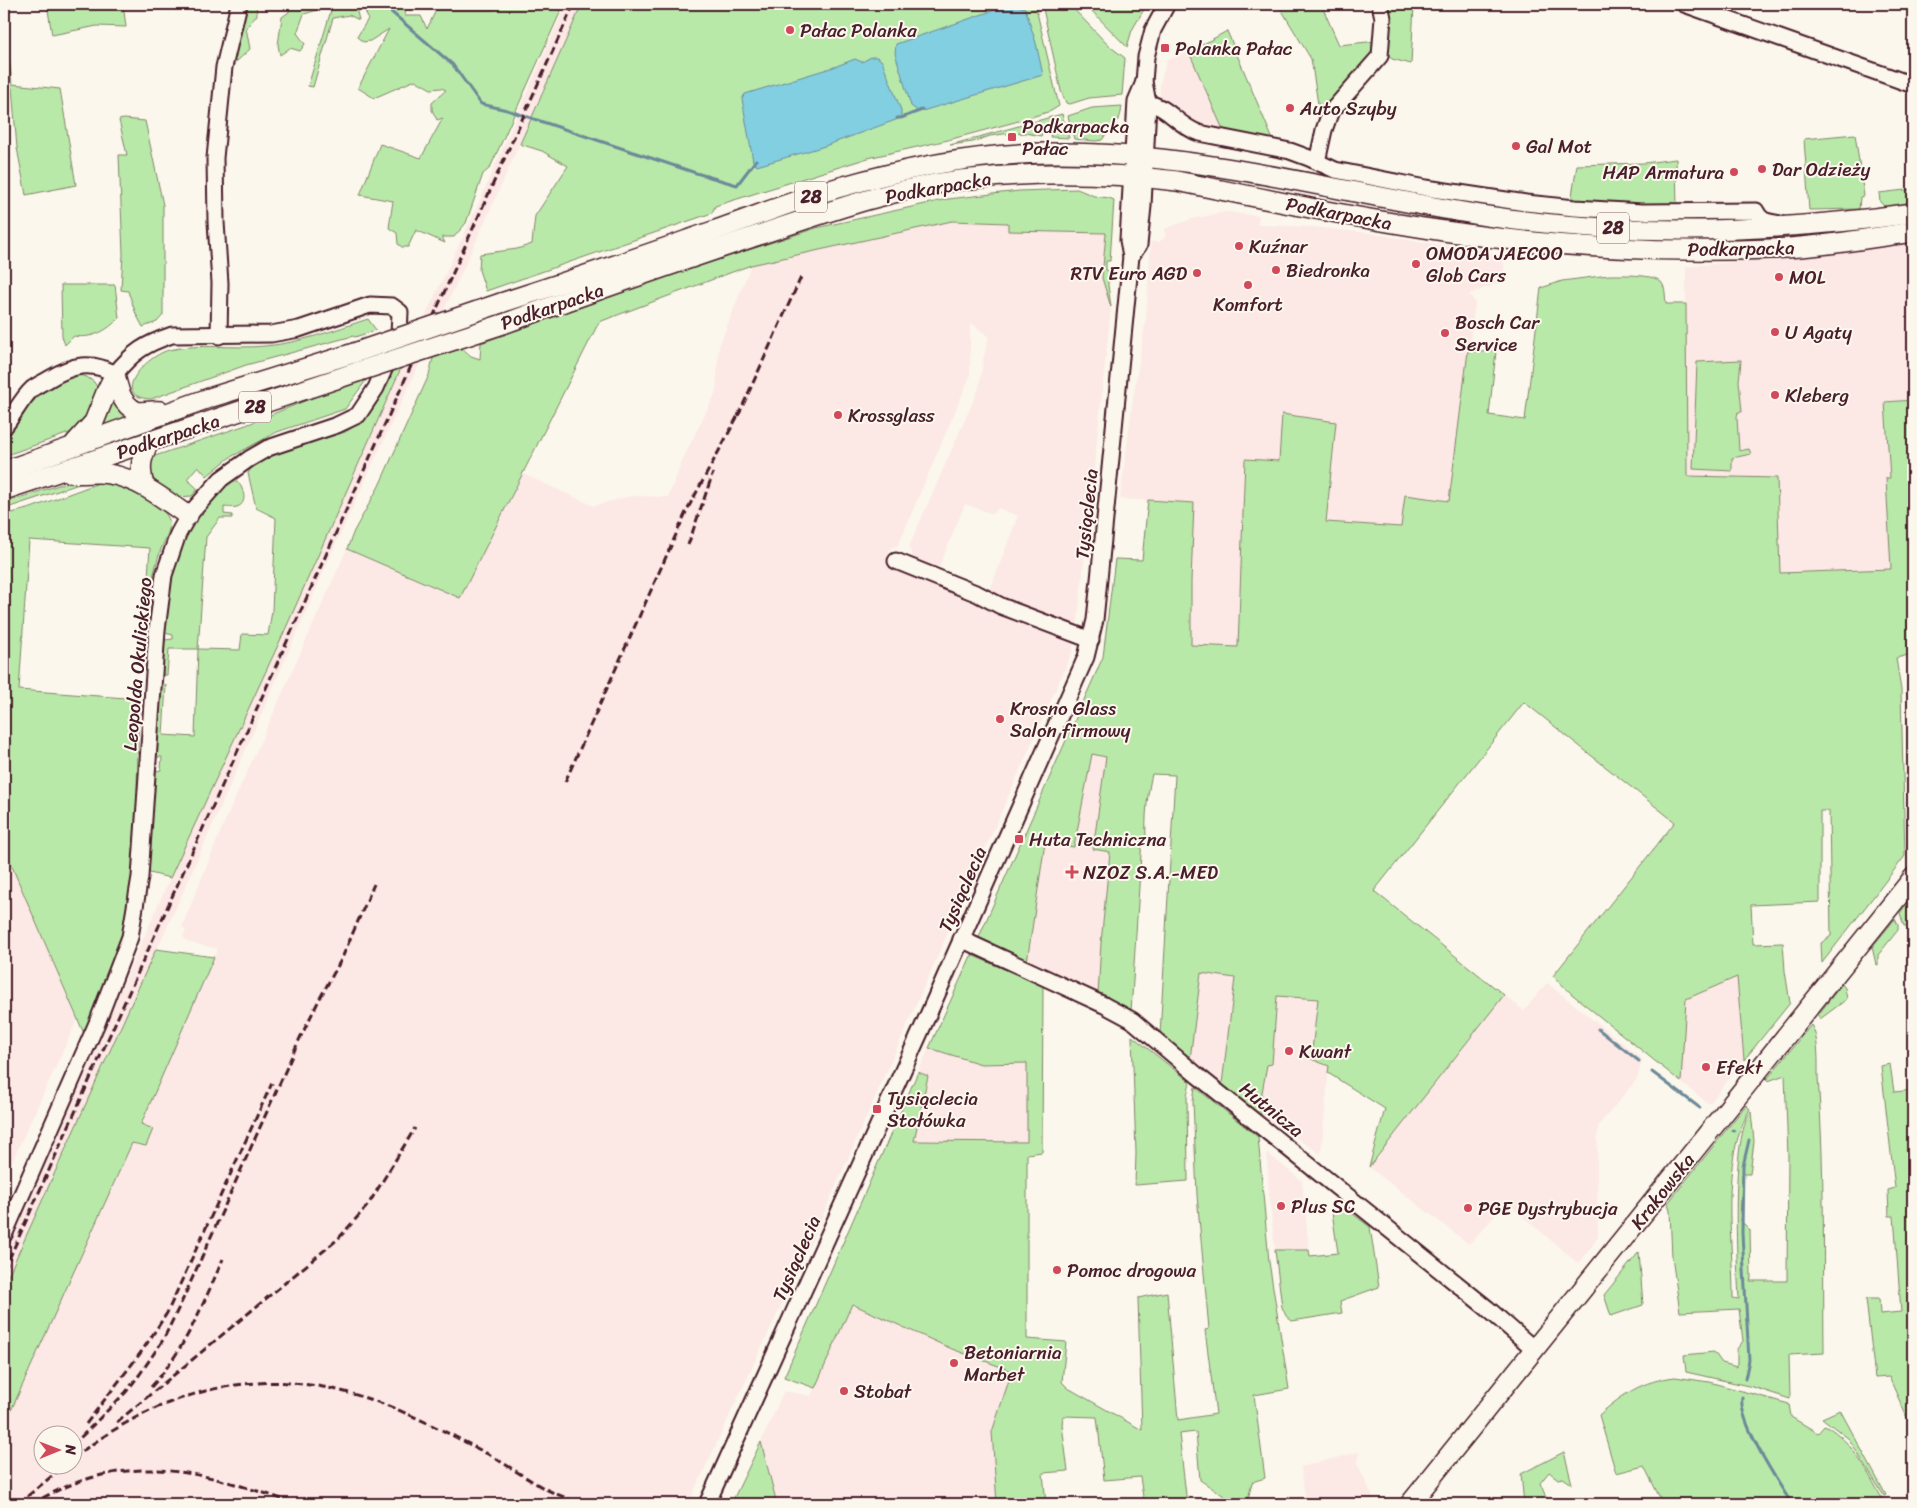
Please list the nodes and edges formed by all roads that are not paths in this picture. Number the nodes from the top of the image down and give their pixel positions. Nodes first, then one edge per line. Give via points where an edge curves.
1 (240, 4) edge
2 (1167, 4) edge
3 (1380, 4) edge
4 (1684, 4) edge
5 (1144, 82) junction
6 (1913, 85) edge
7 (1148, 104) junction
8 (1139, 155) junction
9 (1317, 162) junction
10 (1138, 176) junction
11 (1913, 214) edge
12 (1742, 220) junction
13 (1913, 232) edge
14 (219, 336) junction
15 (115, 374) junction
16 (176, 410) junction
17 (4, 426) edge
18 (150, 441) junction
19 (74, 445) junction
20 (4, 471) edge
21 (60, 471) junction
22 (144, 486) junction
23 (4, 490) edge
24 (188, 516) junction
25 (896, 561) dead end
26 (1091, 640) junction
27 (1913, 878) edge
28 (961, 939) junction
29 (4, 1235) edge
30 (1534, 1349) junction
31 (707, 1504) edge
32 (1410, 1504) edge

1 - 14 street via 224,67 215,158
2 - 5 street via 1152,30
3 - 9 street via 1383,18 1380,56 1330,113
4 - 6 street
5 - 7 street
5 - 8 street via 1136,101
7 - 8 street
7 - 9 street via 1165,109 1187,129 1290,151
8 - 10 street, Tysiąclecia
8 - 12 main road, Podkarpacka / 28 via 1232,168 1491,216 1593,227 1688,231
8 - 16 main road, Podkarpacka / 28, bridge via 1014,154 891,174 834,188 609,268
9 - 12 street via 1335,170 1399,183 1536,204
10 - 13 main road, Podkarpacka / 28 via 1444,232 1608,247 1772,249
10 - 18 main road, Podkarpacka / 28, bridge via 1012,174 917,188 863,202
10 - 26 street, Tysiąclecia via 1139,245 1131,256
11 - 12 main road, Podkarpacka / 28 via 1796,227
14 - 15 street, Leopolda Okulickiego via 172,335 157,340 136,351
14 - 24 street, Leopolda Okulickiego via 271,334 299,329 370,305 392,306 400,312 400,335 376,388 358,415 268,448 249,459 221,479
15 - 16 main road via 119,393 137,412
15 - 17 street via 91,366 66,369 32,390
15 - 19 main road via 94,422
16 - 19 main road, Podkarpacka / 28
18 - 21 main road, Podkarpacka / 28
18 - 22 main road via 141,460
19 - 20 main road, Podkarpacka / 28
21 - 22 main road via 110,474
21 - 23 main road, Podkarpacka / 28
22 - 24 main road
24 - 29 street, Leopolda Okulickiego via 164,574 157,630 140,878 130,937 97,1023
25 - 26 street
26 - 28 street, Tysiąclecia via 1080,673
27 - 30 main road, Krakowska
28 - 30 street, Hutnicza via 1132,1020
28 - 31 street, Tysiąclecia
30 - 32 main road, Krakowska

